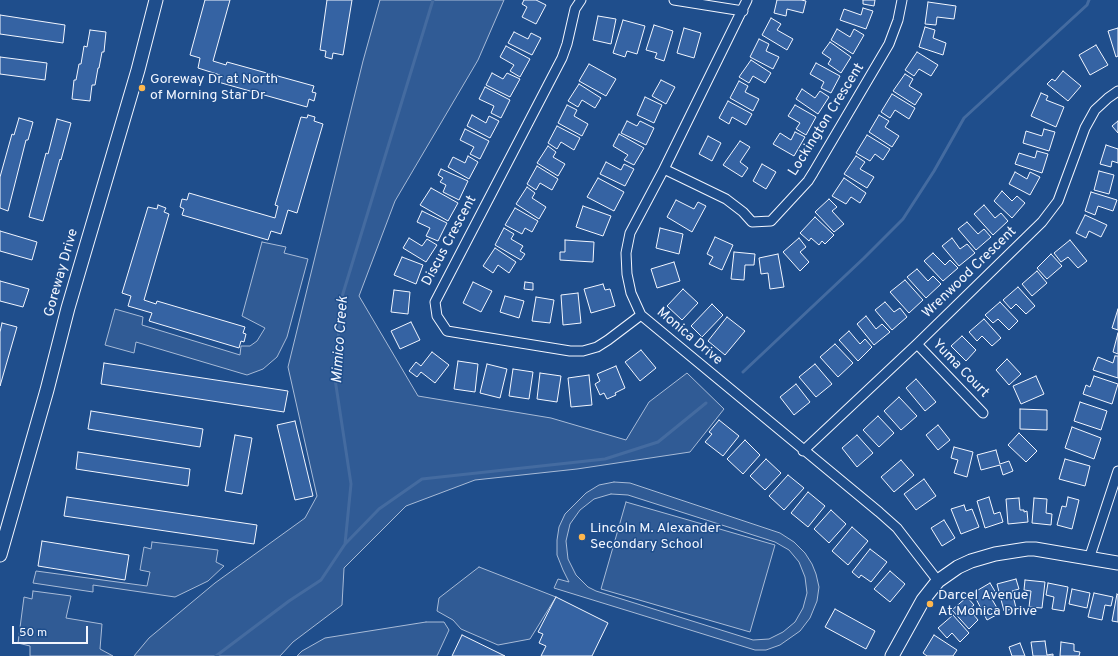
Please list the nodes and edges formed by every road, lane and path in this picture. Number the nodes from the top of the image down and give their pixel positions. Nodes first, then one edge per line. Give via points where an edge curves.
1 (156, 0) edge
2 (581, 0) edge
3 (674, 0) edge
4 (748, 0) edge
5 (902, 0) edge
6 (743, 11) junction
7 (1118, 91) edge
8 (664, 169) junction
9 (641, 315) junction
10 (917, 344) junction
11 (983, 413) dead end
12 (803, 450) junction
13 (1118, 471) edge
14 (0, 555) edge
15 (1089, 559) junction
16 (1118, 563) edge
17 (938, 582) junction
18 (892, 656) edge

1 - 14 main road, Goreway Drive
2 - 9 street, Discus Crescent via 575,9 562,58 434,302 437,316 447,331 570,351 597,347
3 - 6 street
4 - 6 street, Monica Drive
5 - 8 street, Lockington Crescent via 889,44 813,173 771,221 752,222 726,199
6 - 8 street, Monica Drive
7 - 10 street, Wrenwood Crescent via 1095,110 1085,128 1058,201 1042,222
8 - 9 street, Monica Drive via 630,233 626,253 631,293
9 - 12 street, Monica Drive
10 - 11 street, Yuma Court
10 - 12 street, Wrenwood Crescent
12 - 17 street, Monica Drive via 897,528
13 - 15 street
15 - 16 main road
15 - 17 main road via 1035,549 1011,551 982,557 958,567
17 - 18 main road via 923,600

